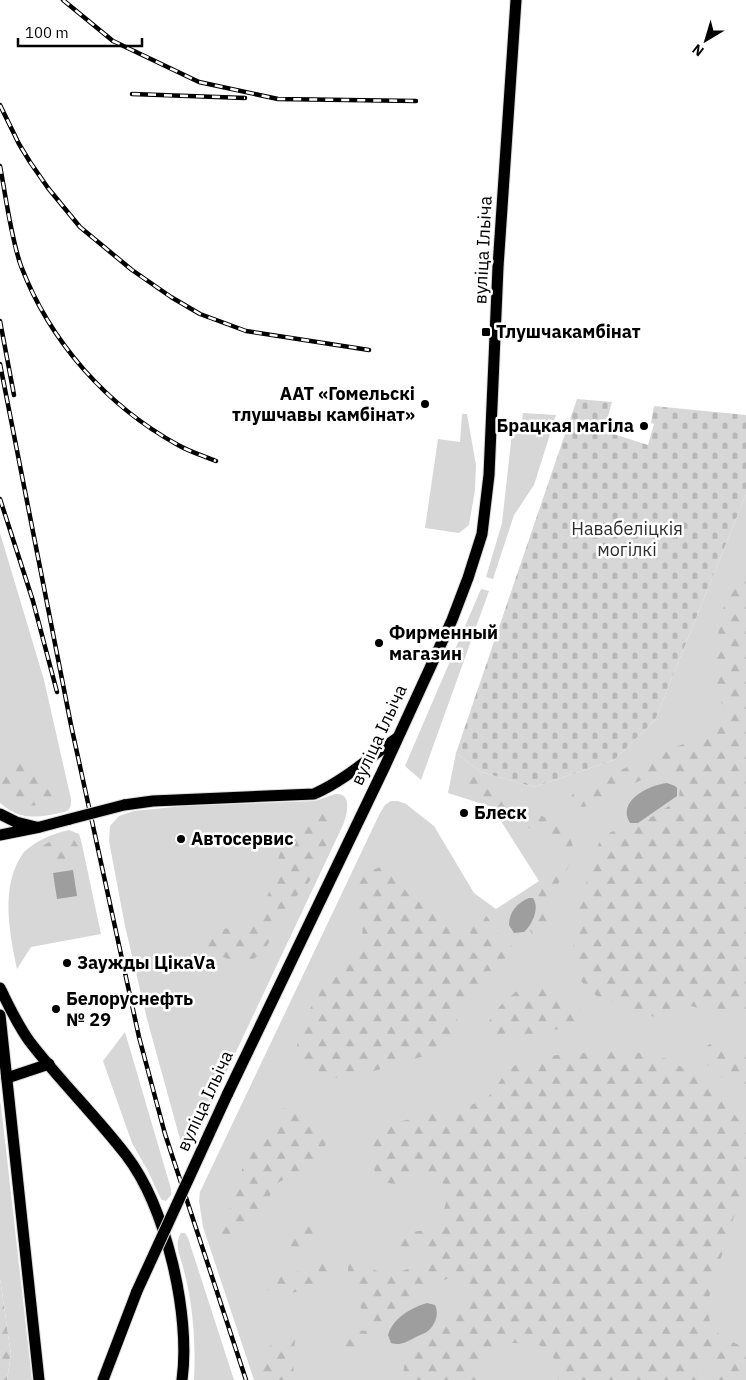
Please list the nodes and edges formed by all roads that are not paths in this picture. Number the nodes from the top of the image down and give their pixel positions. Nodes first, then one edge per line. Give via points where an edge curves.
1 (516, 0) edge
2 (398, 736) junction
3 (0, 814) edge
4 (40, 827) junction
5 (0, 835) edge
6 (0, 988) edge
7 (0, 1015) edge
8 (49, 1064) junction
9 (7, 1078) junction
10 (40, 1380) edge
11 (103, 1380) edge
12 (182, 1380) edge

1 - 2 main road, вуліца Ільіча via 498,267 489,474 482,534 452,620
2 - 4 main road, bridge via 351,774 314,794 153,801 124,805
2 - 11 main road, вуліца Ільіча, bridge via 227,1094 137,1291
3 - 4 main road via 16,822
4 - 5 main road
6 - 8 main road via 29,1040
7 - 9 main road
8 - 9 main road
8 - 12 main road via 127,1156 158,1214 179,1295
9 - 10 main road

